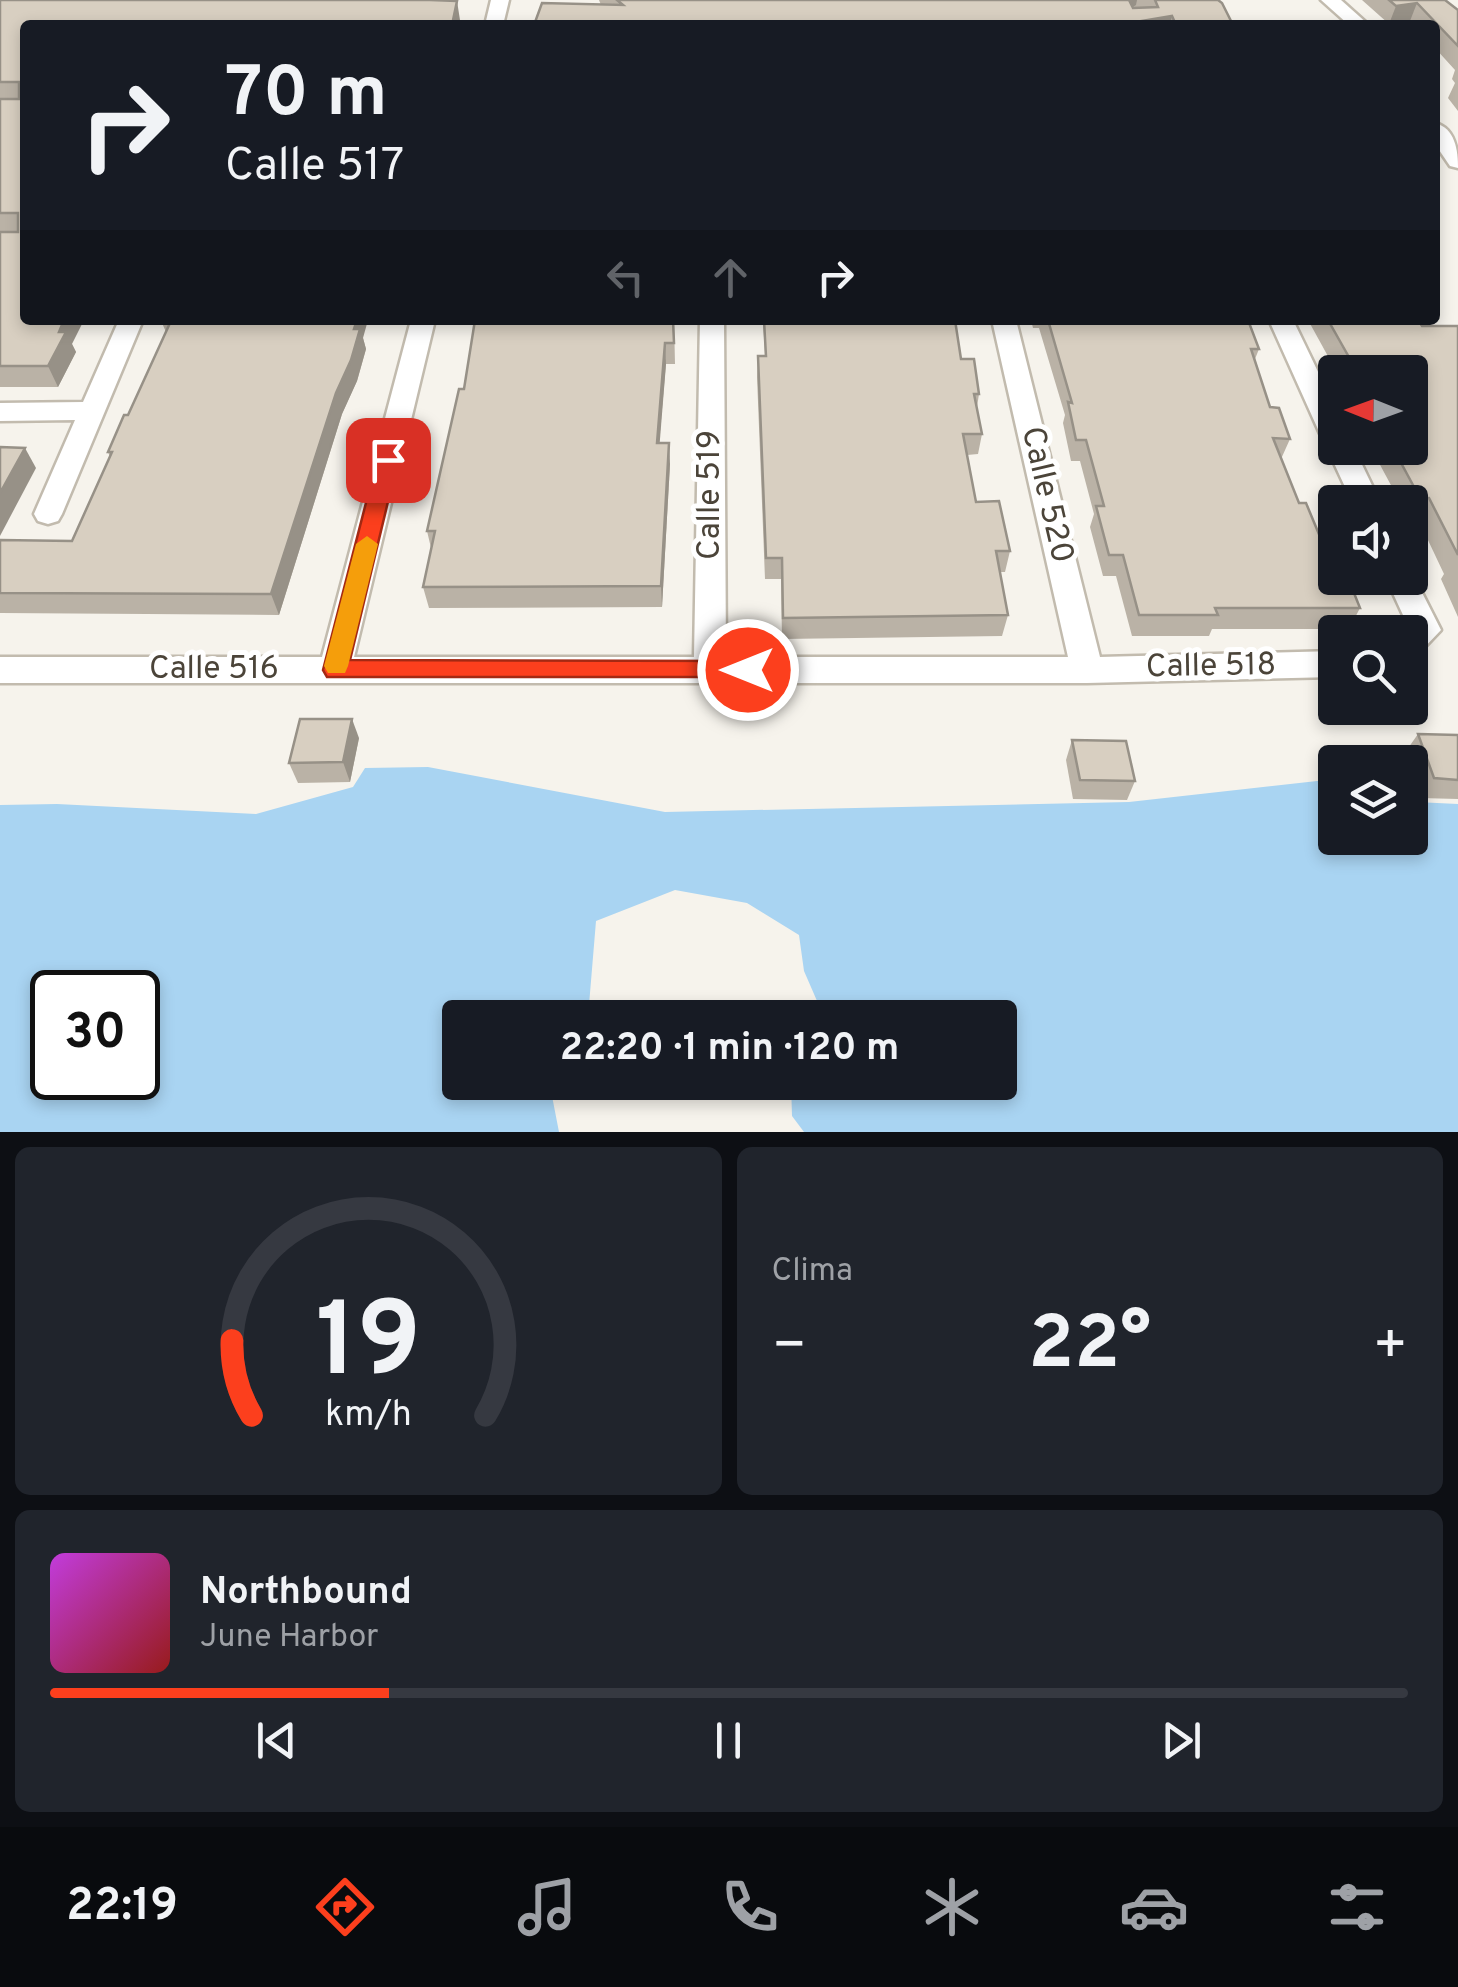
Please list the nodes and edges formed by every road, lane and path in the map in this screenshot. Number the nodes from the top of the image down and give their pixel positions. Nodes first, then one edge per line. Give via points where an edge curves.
1 (1330, 0) edge
2 (1354, 20) edge
3 (1440, 136) edge
4 (1458, 161) edge
5 (130, 325) edge
6 (421, 325) edge
7 (712, 325) edge
8 (1005, 325) edge
9 (1284, 325) edge
10 (1318, 399) edge
11 (0, 412) edge
12 (90, 412) junction
13 (48, 514) dead end
14 (1318, 664) edge
15 (0, 670) edge
16 (335, 670) junction
17 (710, 670) junction
18 (1088, 670) junction

1 - 2 street
3 - 4 street
5 - 12 street
6 - 16 street
7 - 17 street, Calle 519
8 - 18 street, Calle 520
9 - 10 street
11 - 12 street
12 - 13 street
14 - 18 street, Calle 518
15 - 16 street, Calle 516
16 - 17 street, Calle 516
17 - 18 street, Calle 516

